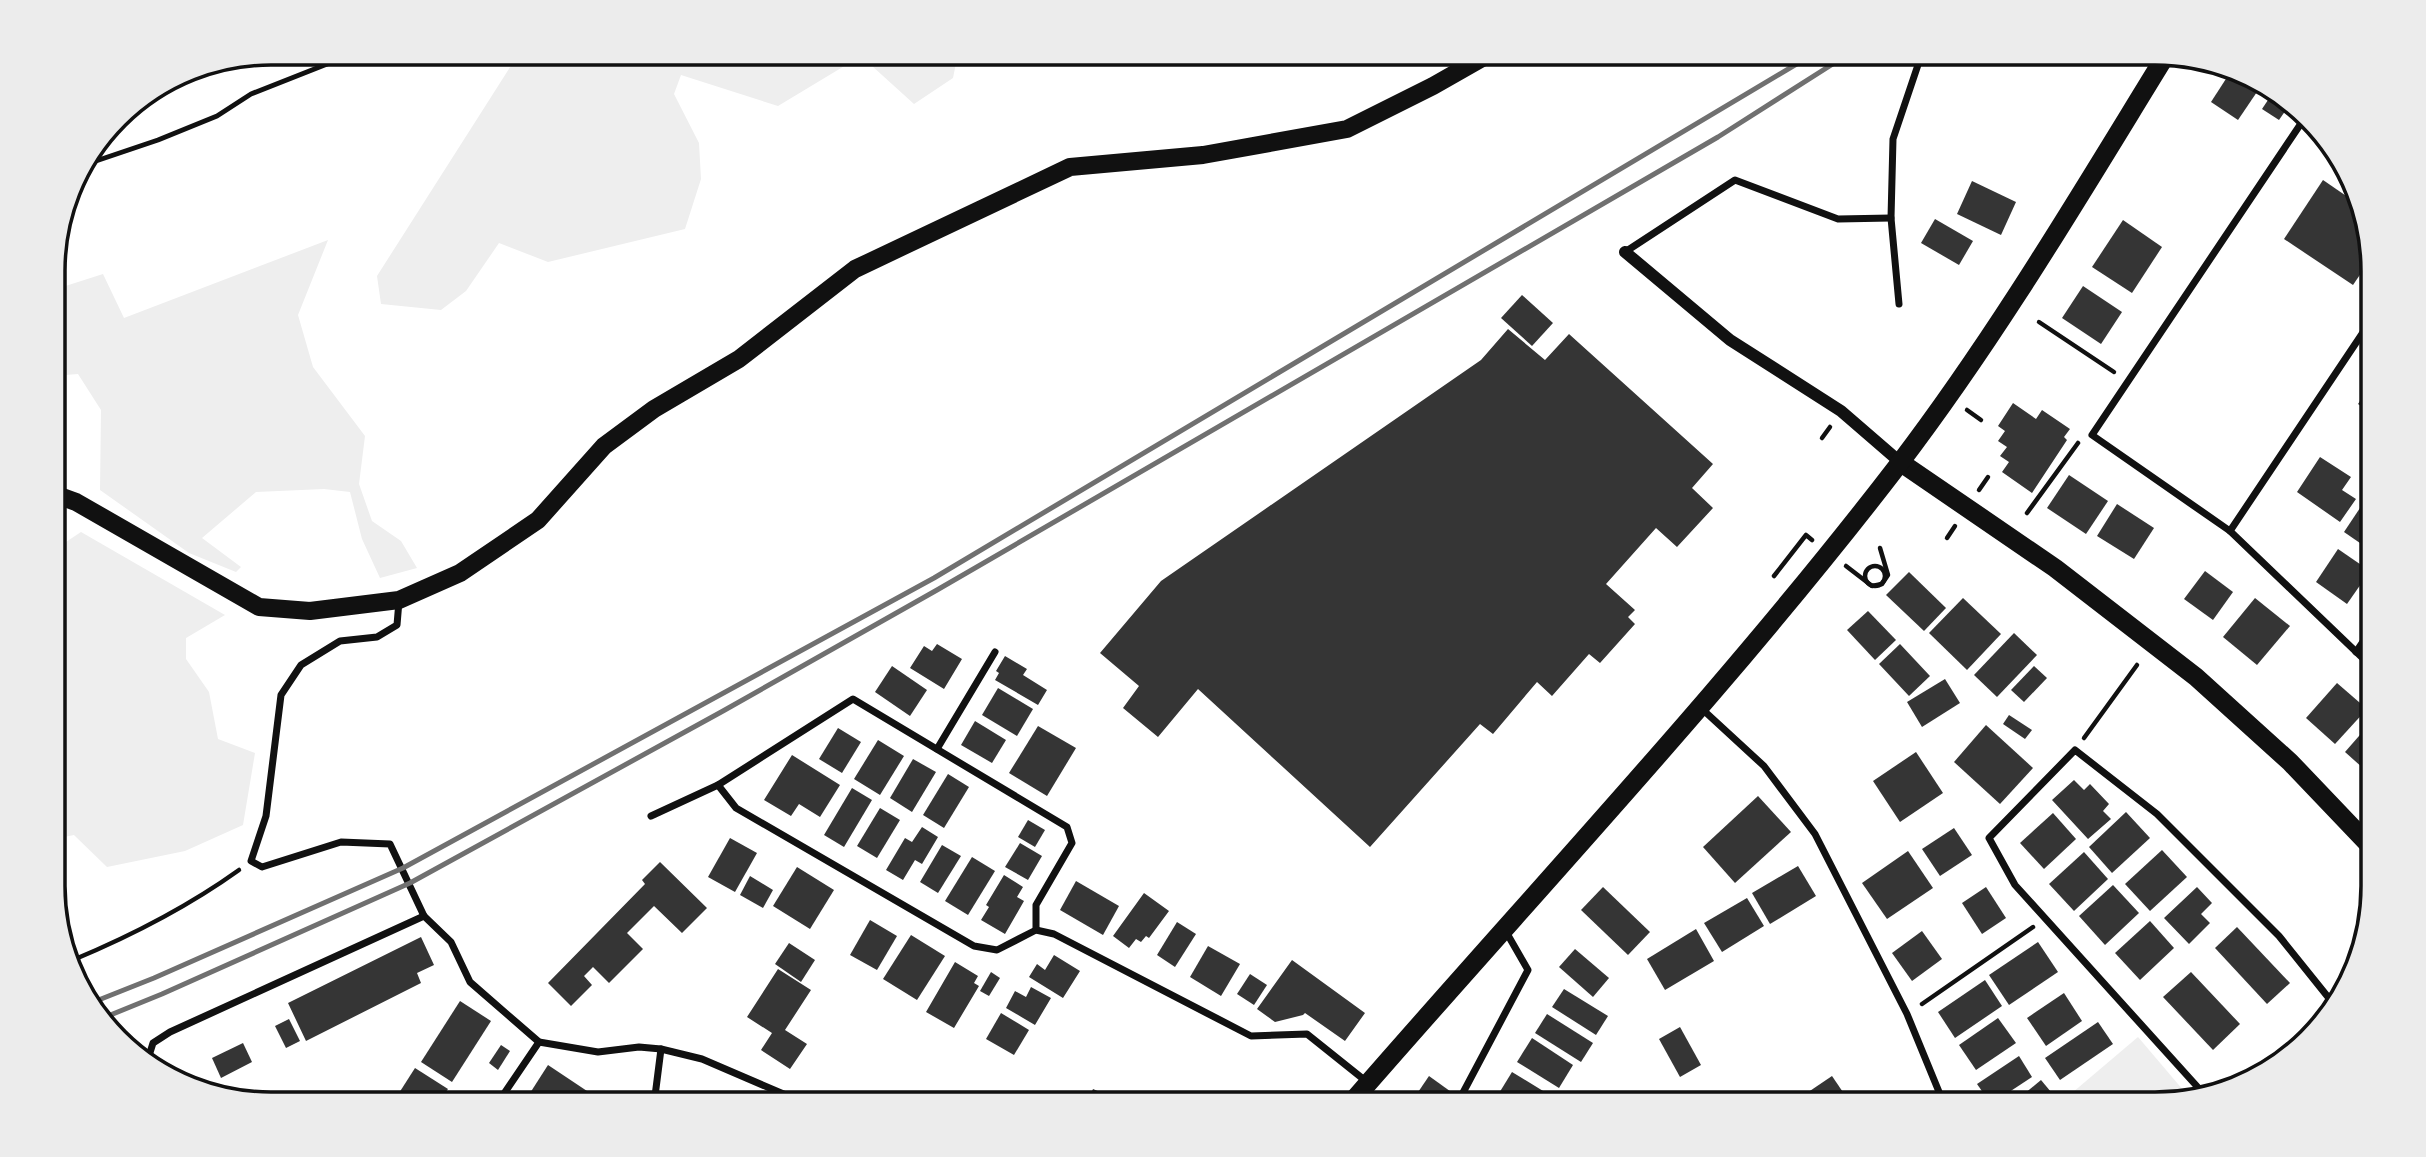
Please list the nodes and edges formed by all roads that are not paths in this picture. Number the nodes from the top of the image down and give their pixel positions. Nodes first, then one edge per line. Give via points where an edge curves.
1 (323, 65) edge
2 (1469, 65) edge
3 (1918, 65) edge
4 (2160, 65) edge
5 (2300, 124) edge
6 (96, 161) edge
7 (1891, 218) junction
8 (1625, 252) joint
9 (1899, 304) dead end
10 (2361, 334) edge
11 (1900, 462) junction
12 (65, 498) edge
13 (2230, 531) junction
14 (399, 600) junction
15 (2361, 645) edge
16 (995, 652) dead end
17 (2356, 652) junction
18 (2361, 657) edge
19 (1701, 708) junction
20 (937, 749) junction
21 (718, 785) junction
22 (651, 816) dead end
23 (2361, 836) edge
24 (424, 916) junction
25 (1504, 929) junction
26 (1036, 930) junction
27 (2328, 998) edge
28 (539, 1041) junction
29 (660, 1049) junction
30 (150, 1053) edge
31 (1368, 1083) junction
32 (2198, 1087) edge
33 (505, 1092) edge
34 (655, 1092) edge
35 (779, 1092) edge
36 (1360, 1092) edge
37 (1464, 1092) edge
38 (1939, 1092) edge

1 - 6 lane via 251,94 217,116
2 - 14 main road via 1347,129 1203,155 1070,167 855,269 739,359 654,409 604,446 538,520 460,573
3 - 7 street via 1893,139
4 - 11 highway via 2017,295
5 - 13 street via 2092,435
7 - 8 street via 1838,219 1735,180
7 - 9 street
8 - 11 street via 1730,340 1841,411
10 - 13 street
11 - 19 highway
11 - 23 highway via 2055,568 2196,677 2290,762
12 - 14 main road via 259,607 310,611
13 - 17 street
14 - 24 street via 397,625 377,637 340,641 301,665 281,695 266,816 251,862 262,867 341,842 390,844
15 - 17 street
16 - 20 street
17 - 18 street
19 - 25 highway
19 - 38 street via 1764,766 1815,834 1906,1014
20 - 21 street via 853,699
20 - 26 street via 1068,827 1072,843 1036,905
21 - 22 street
21 - 26 street via 736,808 974,946 997,950
24 - 28 street via 451,942 470,982
24 - 30 street via 170,1032 153,1043
25 - 31 highway
25 - 37 street via 1528,970
26 - 31 street via 1055,934 1251,1036 1307,1034
27 - 32 street via 2279,936 2167,823 2075,750 1989,838 2015,885
28 - 29 street via 598,1052
28 - 33 street
29 - 34 street
29 - 35 street via 702,1059
31 - 36 highway

